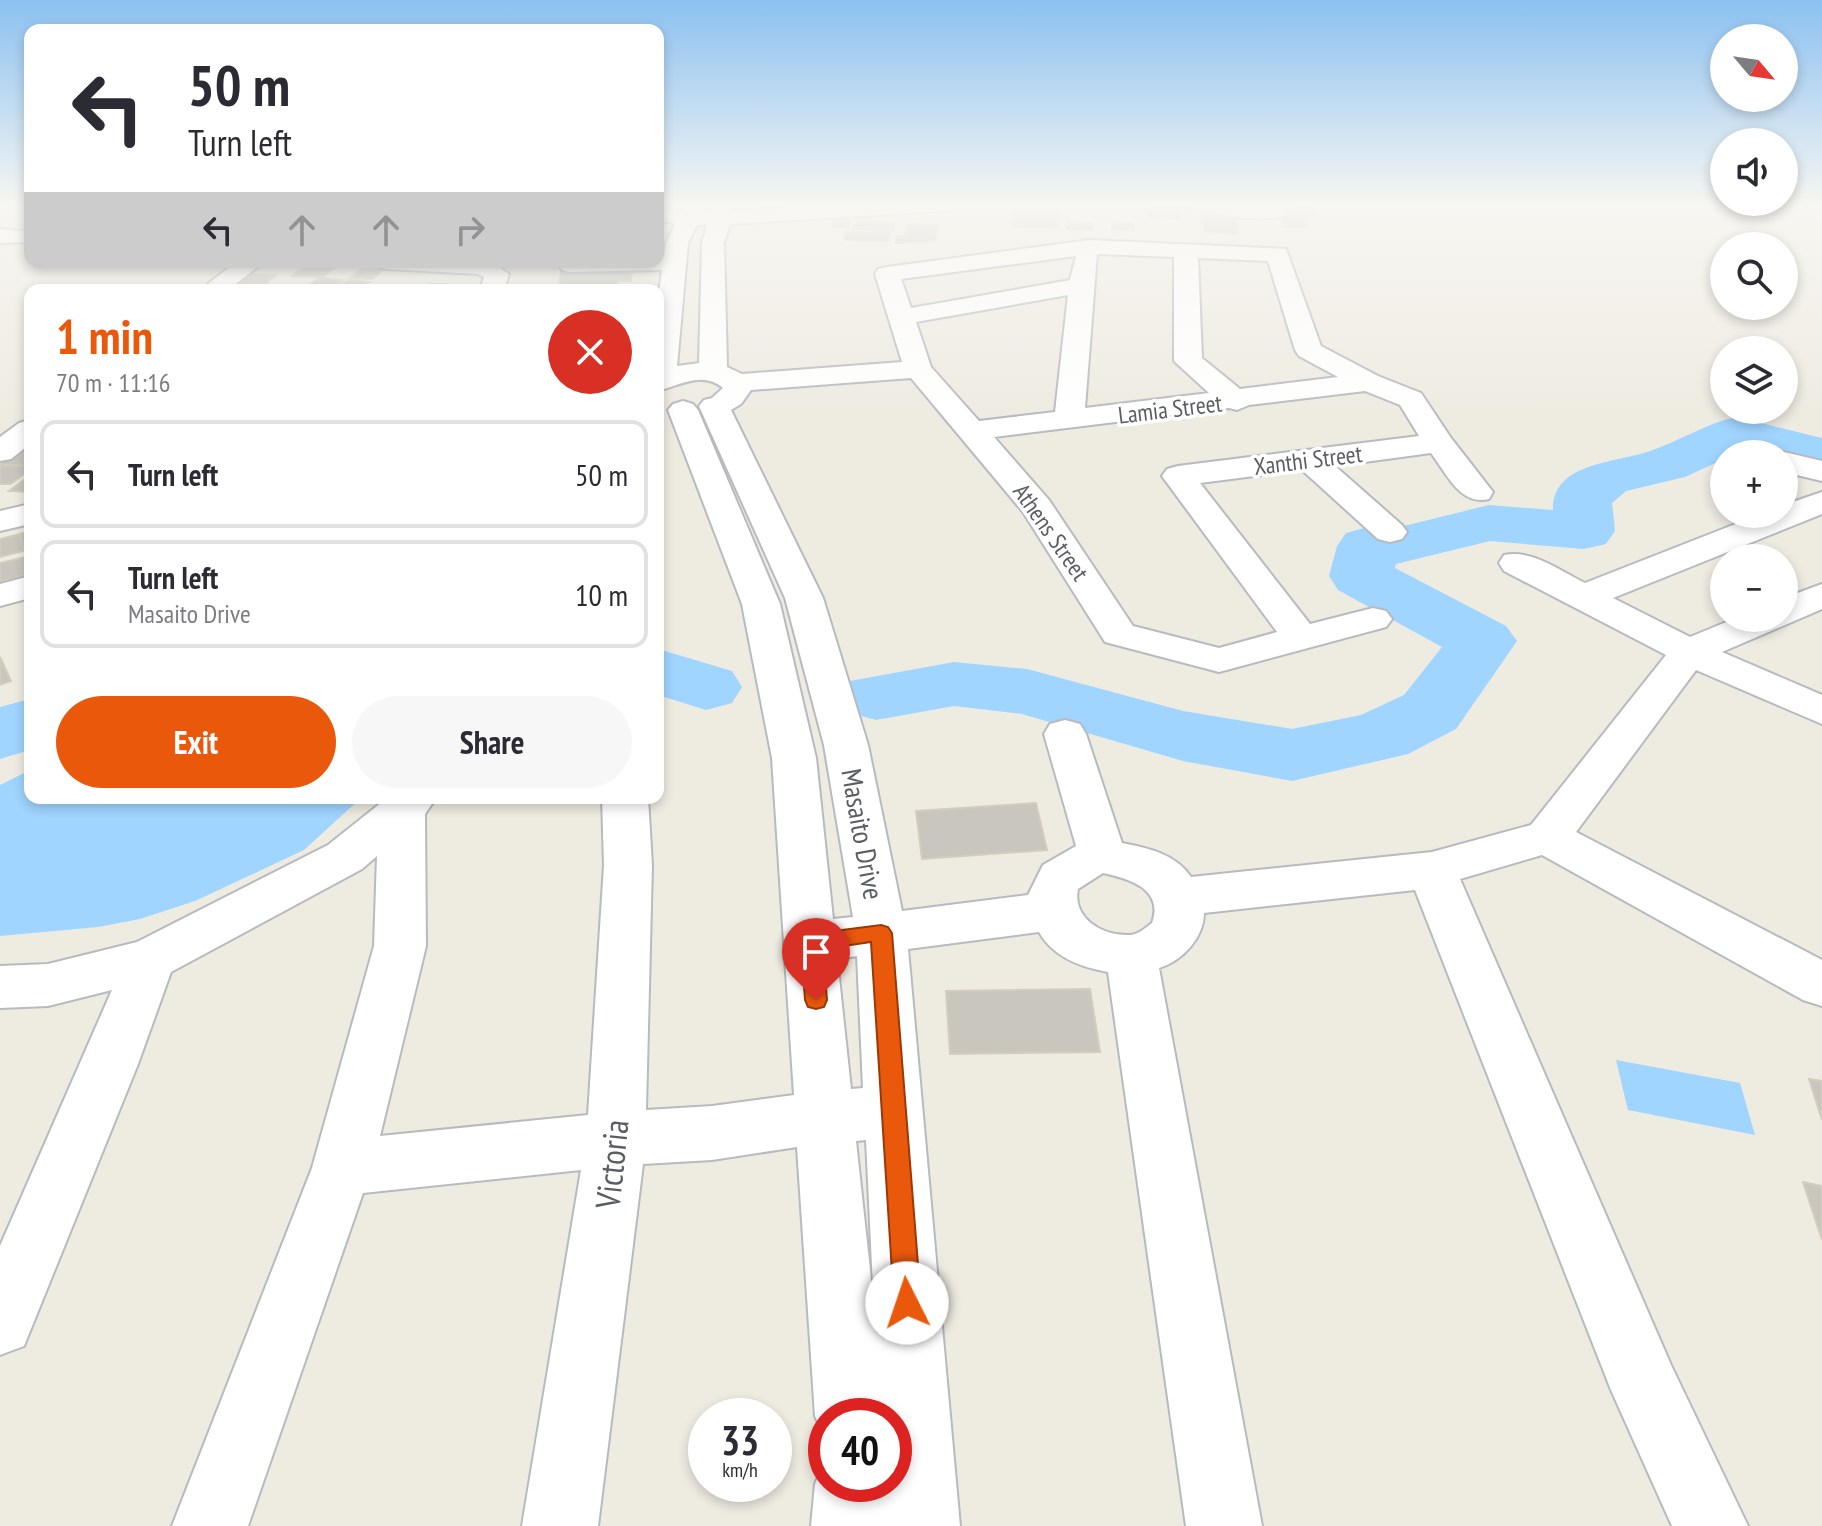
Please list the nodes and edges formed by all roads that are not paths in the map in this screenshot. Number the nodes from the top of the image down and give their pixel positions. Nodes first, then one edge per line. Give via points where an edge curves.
1 (668, 274) edge
2 (708, 274) edge
3 (887, 274) edge
4 (1084, 274) edge
5 (1186, 274) edge
6 (1285, 274) edge
7 (1081, 285) junction
8 (903, 317) junction
9 (664, 322) edge
10 (664, 335) edge
11 (918, 369) junction
12 (1368, 382) junction
13 (689, 391) edge
14 (1237, 401) junction
15 (1069, 421) junction
16 (971, 431) junction
17 (24, 434) edge
18 (1439, 443) junction
19 (0, 452) edge
20 (1310, 460) junction
21 (1798, 465) edge
22 (1822, 471) edge
23 (1477, 492) dead end
24 (1822, 502) edge
25 (24, 515) edge
26 (0, 521) edge
27 (1390, 532) dead end
28 (1517, 563) dead end
29 (24, 589) edge
30 (0, 595) edge
31 (1822, 595) edge
32 (1583, 597) junction
33 (1798, 606) edge
34 (1373, 619) dead end
35 (1736, 632) edge
36 (1302, 639) junction
37 (1689, 652) junction
38 (1822, 711) edge
39 (1065, 734) dead end
40 (625, 804) edge
41 (407, 805) edge
42 (1547, 837) junction
43 (1103, 856) junction
44 (1432, 870) junction
45 (1180, 897) junction
46 (1053, 911) junction
47 (881, 933) junction
48 (811, 942) junction
49 (1131, 955) junction
50 (150, 959) junction
51 (1822, 985) edge
52 (0, 987) edge
53 (894, 1112) junction
54 (825, 1117) junction
55 (616, 1139) junction
56 (342, 1168) junction
57 (0, 1322) edge
58 (848, 1398) edge
59 (851, 1502) edge
60 (210, 1526) edge
61 (560, 1526) edge
62 (849, 1526) edge
63 (922, 1526) edge
64 (1224, 1526) edge
65 (1710, 1526) edge

1 - 9 street, Masaito Drive
2 - 13 street, Masaito Drive
3 - 8 street, Athens Street
4 - 7 street
5 - 14 street via 1188,361
6 - 12 street via 1309,350
7 - 8 street
7 - 15 street
8 - 11 street, Athens Street
10 - 13 street, Masaito Drive
11 - 13 street
11 - 16 street, Athens Street
12 - 14 street, Lamia Street
12 - 18 street via 1411,399
13 - 47 street, Masaito Drive via 804,598 846,745
13 - 48 street, Masaito Drive via 761,604 794,758
14 - 15 street, Lamia Street
15 - 16 street, Lamia Street
16 - 36 street, Athens Street via 1037,507 1119,634 1219,660
17 - 19 street
18 - 20 street, Xanthi Street
18 - 23 street
20 - 27 street
20 - 36 street, Xanthi Street via 1178,476
21 - 22 street
24 - 32 street
25 - 26 street
28 - 32 street
29 - 30 street
31 - 33 street
32 - 37 street
34 - 36 street, Athens Street
35 - 37 street
37 - 38 street
37 - 42 street
39 - 43 street
40 - 55 street, Victoria via 628,865
41 - 50 street via 345,857
41 - 56 street via 400,946
42 - 44 street
42 - 51 street
43 - 45 street via 1150,866
43 - 46 street via 1080,861 1061,874 1053,891
44 - 45 street
44 - 65 street via 1646,1390
45 - 49 street via 1182,917 1174,935
46 - 47 street
46 - 49 street via 1082,944
47 - 48 street
47 - 53 street, Masaito Drive
48 - 54 street, Masaito Drive
49 - 64 street
50 - 52 street via 48,985
50 - 57 street
53 - 54 street
53 - 63 street, Masaito Drive
54 - 55 street via 712,1133
54 - 58 street, Masaito Drive
55 - 56 street
55 - 61 street, Victoria
56 - 60 street
59 - 62 street

